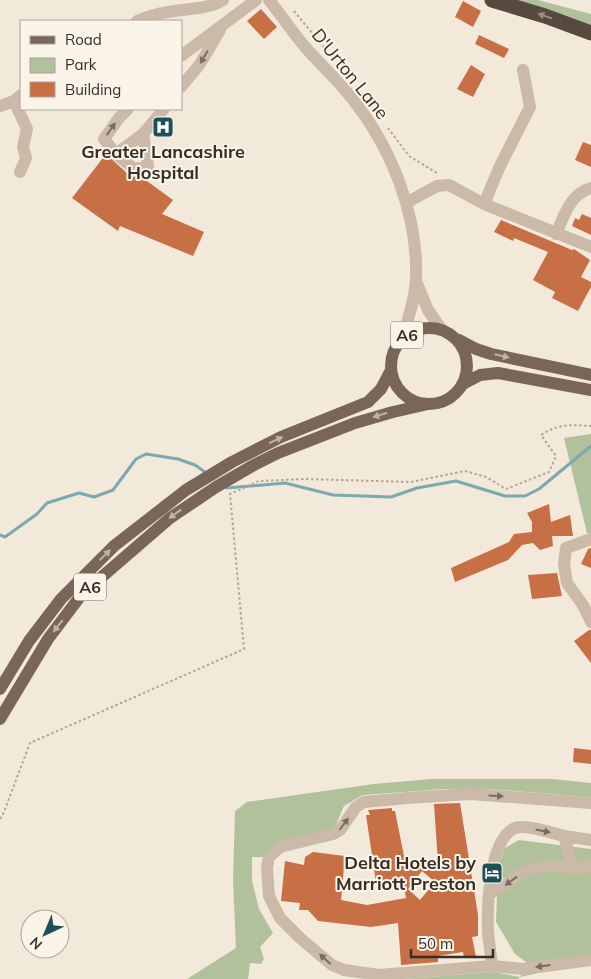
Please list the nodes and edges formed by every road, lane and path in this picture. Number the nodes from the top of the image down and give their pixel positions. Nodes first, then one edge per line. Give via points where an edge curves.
1 (223, 0) edge
2 (256, 0) edge
3 (269, 0) edge
4 (492, 0) edge
5 (139, 20) edge
6 (224, 24) junction
7 (591, 33) edge
8 (182, 55) edge
9 (523, 70) dead end
10 (182, 86) edge
11 (18, 98) edge
12 (0, 106) edge
13 (21, 110) edge
14 (127, 110) edge
15 (163, 110) edge
16 (143, 134) junction
17 (399, 142) dead end
18 (116, 154) junction
19 (20, 172) dead end
20 (449, 185) junction
21 (591, 188) edge
22 (406, 203) junction
23 (484, 204) junction
24 (556, 234) junction
25 (591, 248) edge
26 (416, 278) junction
27 (442, 330) junction
28 (456, 339) junction
29 (401, 340) junction
30 (391, 370) junction
31 (591, 375) edge
32 (463, 384) junction
33 (591, 390) edge
34 (428, 404) junction
35 (591, 426) edge
36 (591, 539) edge
37 (590, 622) edge
38 (0, 689) edge
39 (0, 719) edge
40 (591, 803) edge
41 (0, 819) edge
42 (564, 836) junction
43 (591, 840) edge
44 (591, 866) edge
45 (573, 868) junction
46 (490, 893) junction
47 (591, 960) edge
48 (492, 966) junction

1 - 5 street via 201,9 161,13
2 - 6 street
3 - 22 street, D'Urton Lane via 362,112 390,160
7 -> 4 highway
6 - 8 street
6 -> 10 street via 200,64
9 - 23 street via 530,107
11 - 12 street
13 - 19 street via 27,129 22,147 26,158
18 -> 14 street via 104,139
15 - 16 street
16 - 18 street
16 - 18 street via 148,166 134,169
17 - 20 path via 409,156 444,178
20 - 22 street via 438,186
20 - 23 street
21 - 24 street via 580,192 571,201
22 - 26 street, D'Urton Lane
23 - 24 street
24 - 25 street
26 - 27 street, D'Urton Lane via 428,310
26 - 29 street, D'Urton Lane
27 - 28 main road, A6
27 - 29 main road, A6 via 420,329
28 -> 31 main road, A6 via 491,354
28 - 32 main road, A6 via 468,360
29 - 30 main road, A6 via 393,354
30 - 34 main road, A6 via 397,385 408,397
38 -> 30 main road, A6 via 29,641 61,599 114,546 192,487 232,462 281,437 368,402 381,389
32 - 33 main road, A6 via 480,376 498,373
32 - 34 main road, A6 via 458,392 444,401
34 -> 39 main road, A6 via 355,423 278,453 216,487 170,518 82,594 48,639
35 - 41 path via 553,427 541,435 556,456 549,472 506,489 486,477 465,471 411,482 259,481 230,494 244,649 30,742
36 - 37 street via 566,548 564,564 567,583 583,605
48 -> 40 street via 379,975 332,965 280,918 269,896 269,857 280,847 340,830 356,807 364,802 470,794
42 - 43 street
42 - 45 street
46 -> 42 street via 492,869 499,846 510,831 518,827
44 - 45 street
45 -> 46 street via 534,868
46 - 48 street via 488,933
47 -> 48 street via 523,969

